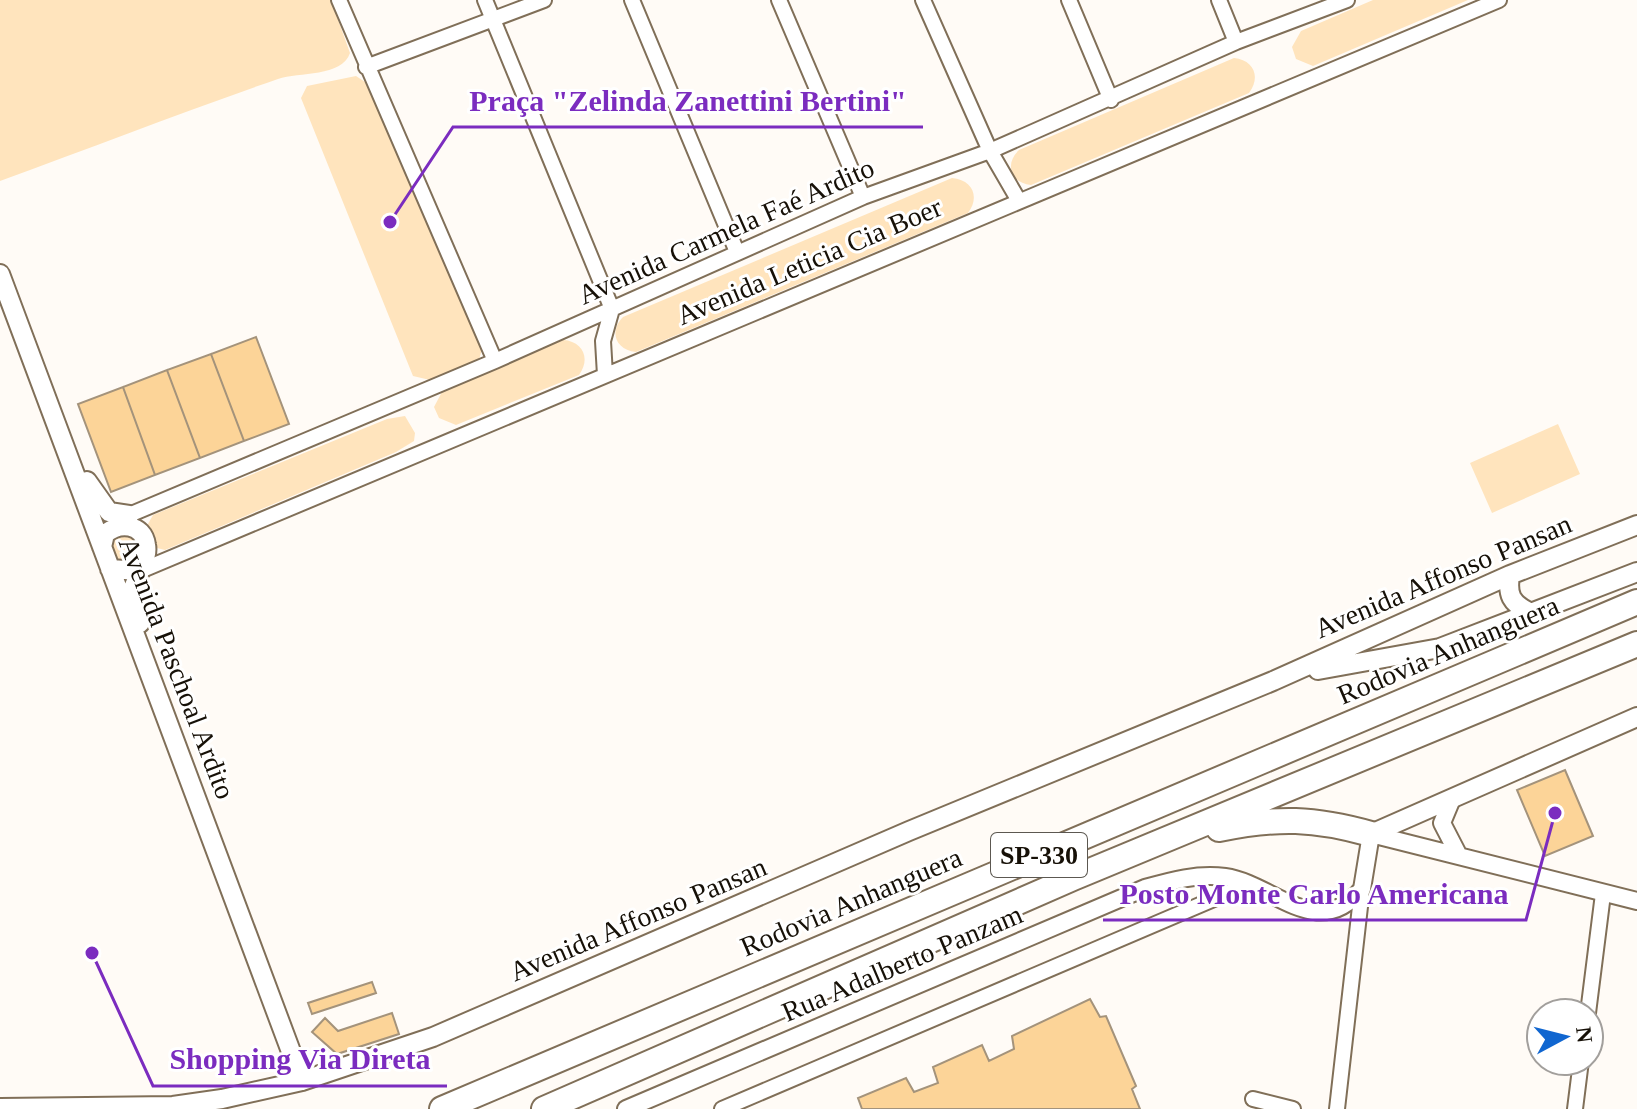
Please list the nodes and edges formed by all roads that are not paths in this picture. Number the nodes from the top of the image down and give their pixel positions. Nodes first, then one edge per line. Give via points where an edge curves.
1 (339, 0) edge
2 (485, 0) edge
3 (544, 0) edge
4 (632, 0) edge
5 (779, 0) edge
6 (923, 0) edge
7 (1069, 0) edge
8 (1219, 0) edge
9 (1346, 0) edge
10 (1499, 0) edge
11 (494, 21) junction
12 (1236, 42) junction
13 (366, 67) junction
14 (1111, 100) junction
15 (990, 151) junction
16 (863, 197) junction
17 (1019, 201) junction
18 (737, 252) junction
19 (0, 274) edge
20 (612, 309) junction
21 (495, 361) junction
22 (605, 375) junction
23 (72, 465) junction
24 (127, 520) junction
25 (1637, 525) edge
26 (102, 547) junction
27 (110, 569) junction
28 (140, 571) junction
29 (1637, 572) edge
30 (1510, 575) junction
31 (1637, 602) edge
32 (1529, 612) junction
33 (1637, 644) edge
34 (141, 649) junction
35 (1273, 681) junction
36 (1637, 717) edge
37 (1452, 799) junction
38 (1371, 834) junction
39 (1458, 854) junction
40 (1073, 878) junction
41 (1249, 884) junction
42 (1362, 889) junction
43 (1603, 894) junction
44 (1637, 901) edge
45 (1590, 997) edge
46 (1579, 1077) edge
47 (302, 1081) junction
48 (1253, 1099) dead end
49 (0, 1108) edge
50 (442, 1109) edge
51 (544, 1109) edge
52 (626, 1109) edge
53 (722, 1109) edge
54 (1293, 1109) edge
55 (1337, 1109) edge
56 (1575, 1109) edge

1 - 13 street
2 - 11 street
3 - 11 street
4 - 18 street
5 - 16 street
6 - 15 street
7 - 14 street
8 - 12 street
9 - 12 street, Avenida Carmela Faé Ardito
10 - 17 street, Avenida Leticia Cia Boer
11 - 13 street
11 - 20 street
12 - 14 street, Avenida Carmela Faé Ardito
13 - 21 street
14 - 15 street, Avenida Carmela Faé Ardito
15 - 16 street, Avenida Carmela Faé Ardito
15 - 17 street
16 - 18 street, Avenida Carmela Faé Ardito
17 - 22 street, Avenida Leticia Cia Boer
18 - 20 street, Avenida Carmela Faé Ardito
19 - 23 main road, Avenida Paschoal Ardito
20 - 21 street, Avenida Carmela Faé Ardito
20 - 22 street via 603,341
21 - 24 street, Avenida Carmela Faé Ardito
22 - 28 street, Avenida Leticia Cia Boer
23 - 24 main road via 109,512
23 - 26 main road, Avenida Paschoal Ardito
24 - 26 main road via 105,534
24 - 28 main road via 147,546
25 - 30 main road, Avenida Affonso Pansan
26 - 27 main road, Avenida Paschoal Ardito
27 - 28 main road
27 - 34 main road, Avenida Paschoal Ardito
28 - 34 main road via 134,586
29 - 32 main road, Avenida Affonso Pansan
30 - 32 main road via 1508,590 1514,604
30 - 35 main road, Avenida Affonso Pansan
31 - 50 highway, Rodovia Anhanguera / SP-330
32 - 35 main road, Avenida Affonso Pansan via 1440,648
33 - 40 highway, SP-330
34 - 47 main road, Avenida Paschoal Ardito
35 - 47 main road, Avenida Affonso Pansan via 433,1037
36 - 37 main road
37 - 38 main road
37 - 39 street via 1442,823
38 - 39 street
38 - 40 highway via 1324,821 1258,821 1210,831
38 - 42 street
39 - 43 street
40 - 51 highway, SP-330
41 - 42 street, Rua Adalberto Panzam via 1311,911 1340,907
41 - 52 street, Rua Adalberto Panzam via 1198,877 1145,888
41 - 53 street
42 - 55 street
43 - 44 street
43 - 45 street
46 - 56 street
47 - 49 main road, Avenida Affonso Pansan via 173,1106
48 - 54 street

